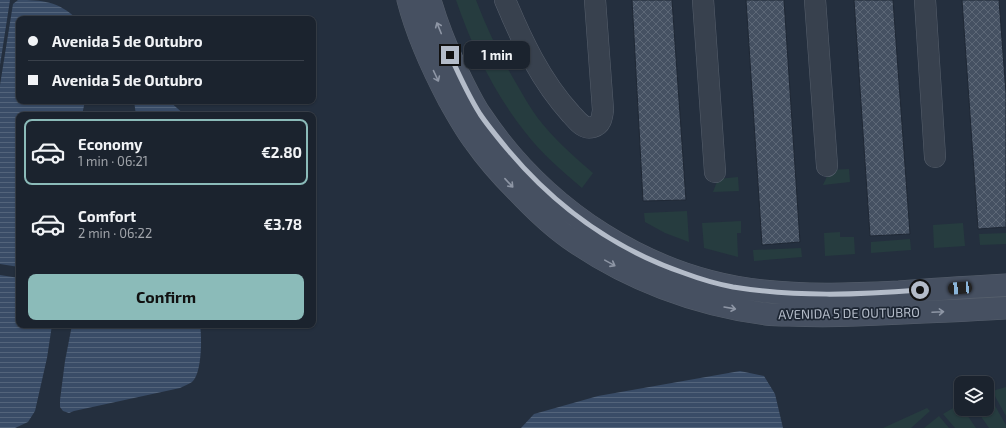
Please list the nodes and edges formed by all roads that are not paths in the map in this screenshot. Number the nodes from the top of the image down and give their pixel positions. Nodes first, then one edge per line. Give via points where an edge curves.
1 (408, 0) edge
2 (430, 0) edge
3 (505, 0) edge
4 (595, 0) edge
5 (703, 0) edge
6 (815, 0) edge
7 (925, 0) edge
8 (935, 157) dead end
9 (827, 166) dead end
10 (715, 172) dead end
11 (1006, 285) edge
12 (1006, 308) edge

1 -> 12 main road, AVENIDA 5 DE OUTUBRO via 413,20 439,82 475,142 502,175 547,221 568,238 625,272 692,299 726,308 768,314 815,316
11 -> 2 main road, AVENIDA 5 DE OUTUBRO via 863,294 764,291 731,287 700,279 638,254 602,234 572,213 520,165 480,114 465,88 436,22
3 - 4 street via 537,68 562,104 582,126 590,128 602,120 603,110
5 - 10 street
6 - 9 street
7 - 8 street

